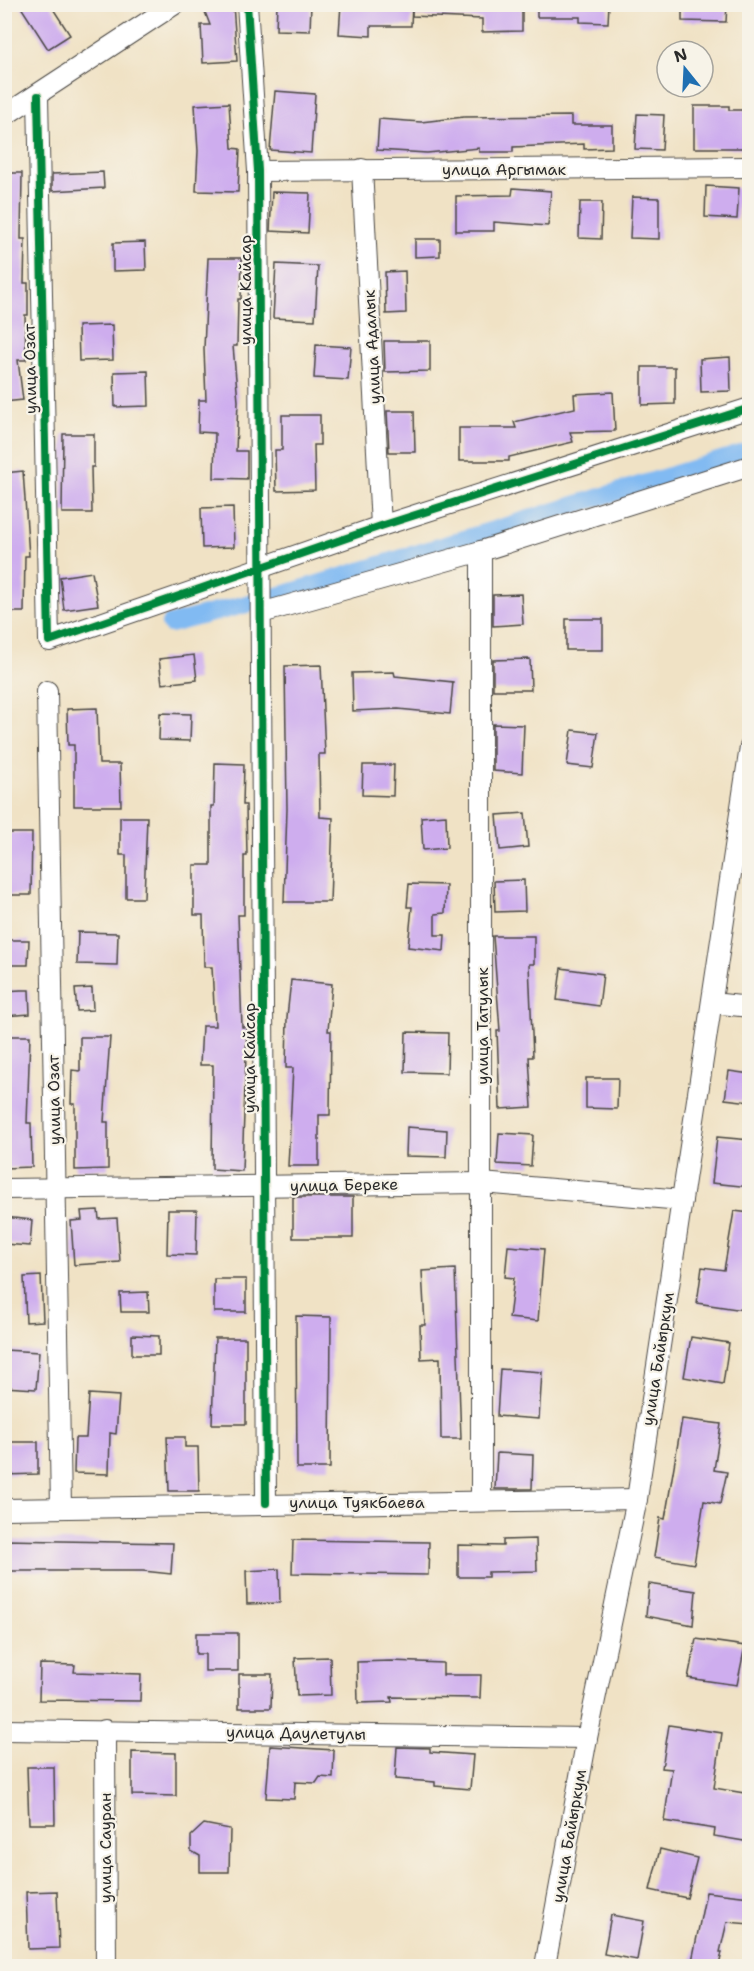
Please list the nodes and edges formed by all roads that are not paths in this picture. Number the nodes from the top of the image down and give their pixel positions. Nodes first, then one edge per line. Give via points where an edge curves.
1 (175, 4) edge
2 (248, 4) edge
3 (38, 96) junction
4 (4, 116) edge
5 (750, 167) edge
6 (362, 169) junction
7 (258, 171) junction
8 (750, 408) edge
9 (750, 466) edge
10 (381, 525) junction
11 (481, 551) junction
12 (260, 573) junction
13 (261, 613) junction
14 (47, 691) dead end
15 (750, 747) edge
16 (712, 1003) junction
17 (750, 1007) edge
18 (482, 1183) junction
19 (263, 1186) junction
20 (4, 1189) edge
21 (56, 1190) junction
22 (682, 1200) junction
23 (637, 1499) junction
24 (481, 1501) junction
25 (266, 1503) junction
26 (61, 1508) junction
27 (4, 1509) edge
28 (4, 1730) edge
29 (105, 1730) junction
30 (587, 1738) junction
31 (106, 1966) edge
32 (545, 1966) edge

1 - 3 street
2 - 7 street, улица Кайсар
3 - 4 street
3 - 12 street, улица Озат via 49,641
5 - 6 street, улица Аргымак
6 - 7 street, улица Аргымак
6 - 10 street, улица Адалык
7 - 12 street, улица Кайсар
8 - 10 street
9 - 11 street
10 - 12 street
11 - 13 street
11 - 18 street, улица Татулык
12 - 13 street, улица Кайсар
13 - 19 street, улица Кайсар
14 - 21 street, улица Озат
15 - 16 street, улица Байыркум
16 - 17 street
16 - 22 street, улица Байыркум
18 - 19 street, улица Береке
18 - 22 street, улица Береке
18 - 24 street, улица Татулык
19 - 21 street, улица Береке
19 - 25 street, улица Кайсар
20 - 21 street, улица Береке
21 - 26 street, улица Озат
22 - 23 street, улица Байыркум
23 - 24 street, улица Туякбаева
23 - 30 street, улица Байыркум
24 - 25 street, улица Туякбаева
25 - 26 street, улица Туякбаева
26 - 27 street, улица Туякбаева
28 - 29 street, улица Даулетулы
29 - 30 street, улица Даулетулы
29 - 31 street, улица Сауран
30 - 32 street, улица Байыркум

